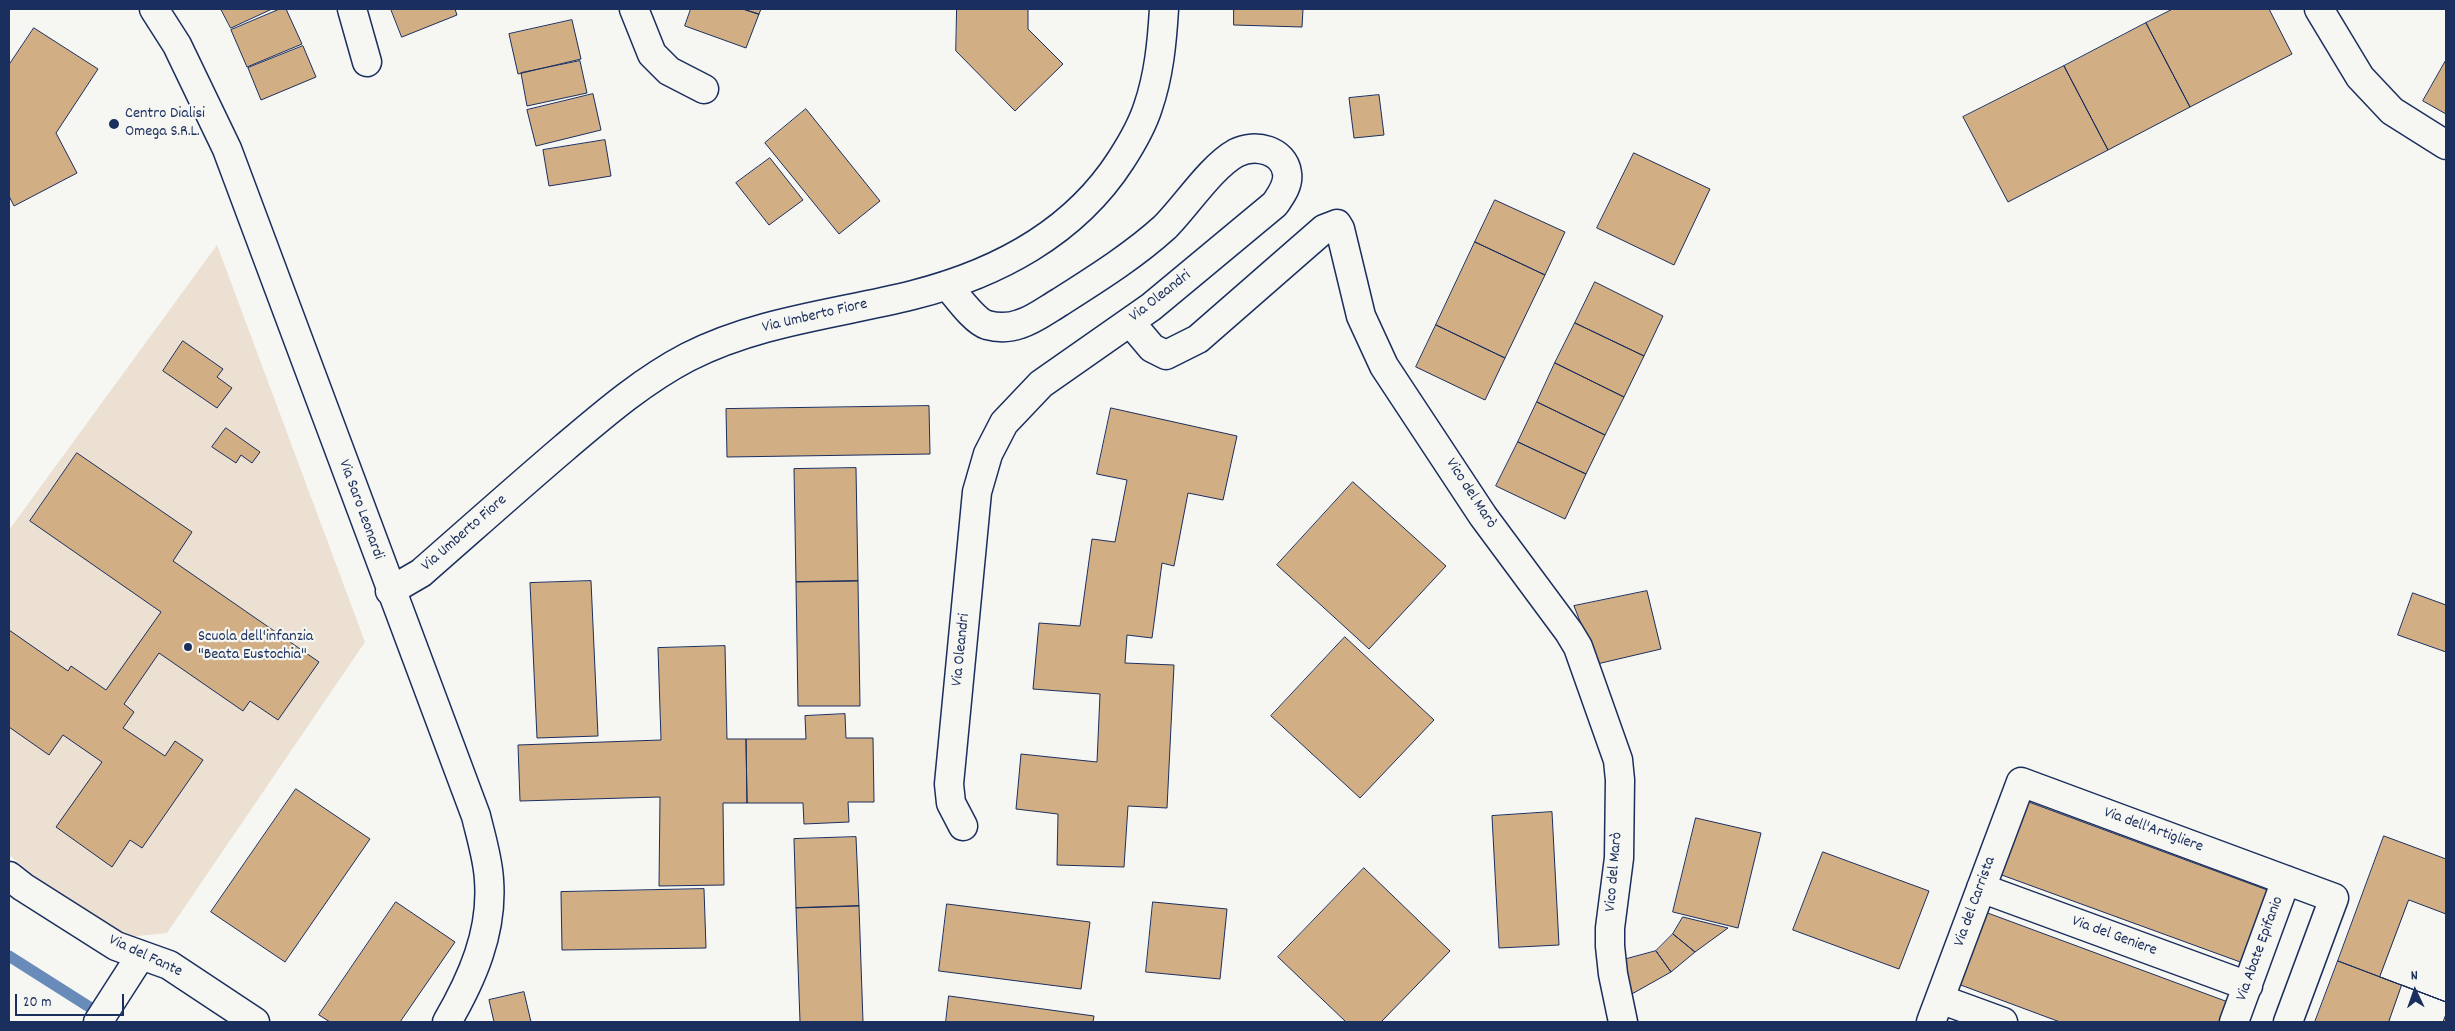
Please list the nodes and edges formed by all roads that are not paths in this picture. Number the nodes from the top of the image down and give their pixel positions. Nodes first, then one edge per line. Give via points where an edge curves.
1 (154, 9) edge
2 (352, 9) edge
3 (634, 9) edge
4 (1164, 9) edge
5 (2319, 9) edge
6 (368, 62) dead end
7 (704, 89) dead end
8 (2446, 145) edge
9 (947, 285) junction
10 (1130, 322) junction
11 (390, 591) junction
12 (2021, 782) joint
13 (963, 826) dead end
14 (9, 876) edge
15 (2286, 880) junction
16 (1981, 888) junction
17 (135, 964) junction
18 (2248, 986) junction
19 (1936, 1011) edge
20 (98, 1022) edge
21 (255, 1022) edge
22 (447, 1022) edge
23 (1623, 1022) edge
24 (2003, 1022) edge
25 (2234, 1022) edge
26 (2288, 1022) edge

1 - 11 street, Via Saro Leonardi via 178,46 227,149
2 - 6 street
3 - 7 street via 652,54 669,71
4 - 9 street, Via Umberto Fiore via 1158,71 1148,108 1134,140 1112,173 1063,226 1005,262
5 - 8 street via 2360,77 2392,111
9 - 10 street, Via Oleandri via 984,324 1004,328 1022,324 1095,280 1136,250 1165,226 1237,152 1254,148 1271,151 1282,159 1287,174 1285,189 1275,204
9 - 11 street, Via Umberto Fiore via 779,324 744,334 688,358 607,410 421,573
10 - 13 street, Via Oleandri via 1040,384 1004,423 988,454 977,492 949,784 951,803
10 - 23 street, Vico del Marò via 1152,348 1166,355 1182,349 1198,339 1324,229 1337,224 1361,316 1384,366 1483,516 1569,632 1578,647 1611,736 1620,780 1619,858 1610,946
11 - 22 street, Via Saro Leonardi via 476,816 490,881 489,906 478,959
12 - 15 street, Via dell'Artigliere
12 - 16 street, Via del Carrista
14 - 17 street, Via del Fante via 116,946
15 - 18 street, Via Abate Epifanio
15 - 26 street, Via Abate Epifanio via 2334,898
16 - 18 street, Via del Geniere
16 - 19 street, Via del Carrista
17 - 20 street
17 - 21 street, Via del Fante via 169,965
18 - 25 street, Via Abate Epifanio
19 - 24 street

